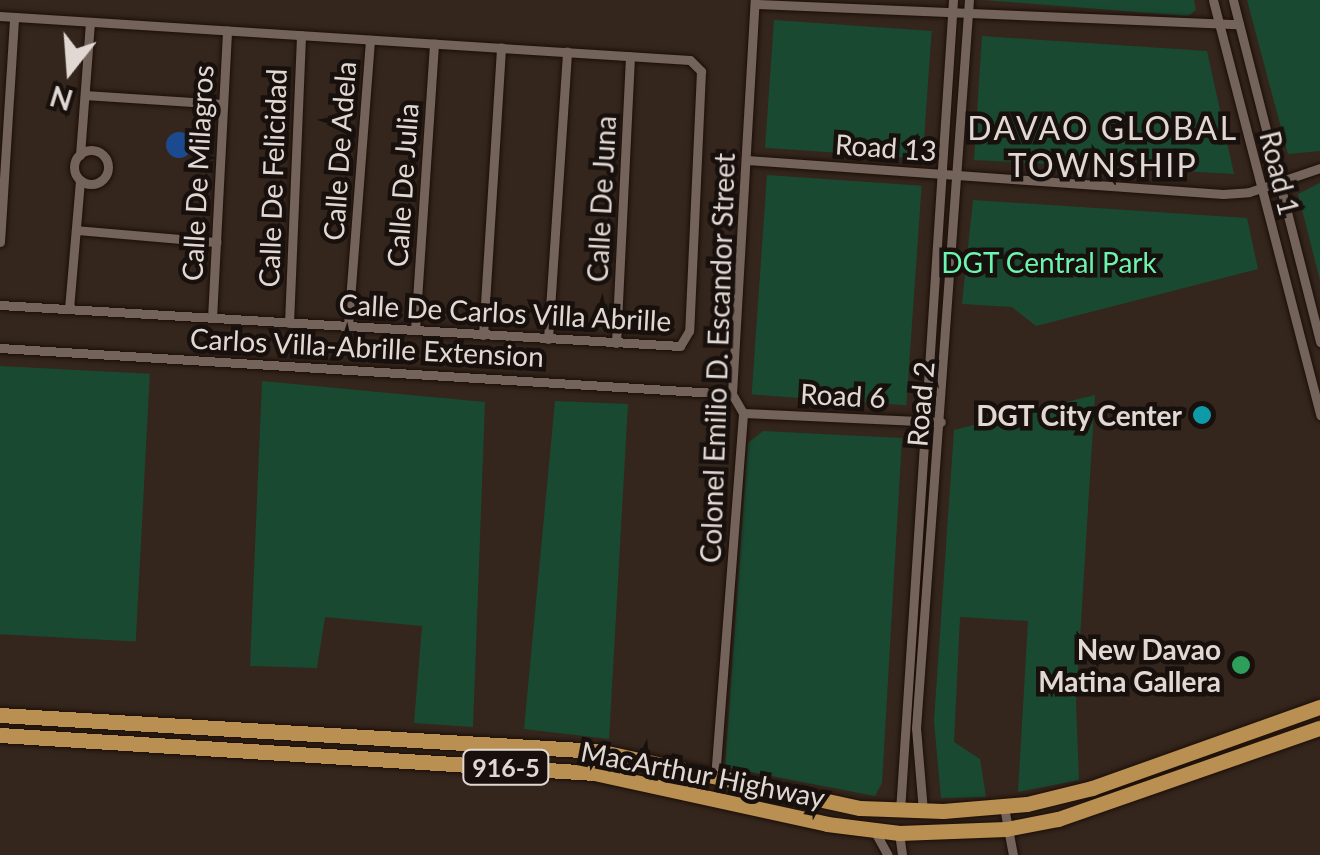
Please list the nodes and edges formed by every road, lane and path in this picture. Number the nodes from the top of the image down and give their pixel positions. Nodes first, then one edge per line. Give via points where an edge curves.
1 (953, 0) edge
2 (969, 0) edge
3 (1214, 0) edge
4 (1232, 0) edge
5 (755, 2) edge
6 (952, 14) junction
7 (968, 15) junction
8 (0, 16) edge
9 (14, 17) junction
10 (90, 22) junction
11 (1239, 24) junction
12 (1221, 28) junction
13 (227, 30) junction
14 (301, 35) junction
15 (370, 40) junction
16 (434, 44) junction
17 (501, 48) junction
18 (567, 52) junction
19 (630, 56) junction
20 (84, 95) junction
21 (223, 104) junction
22 (80, 155) junction
23 (747, 160) junction
24 (1320, 168) edge
25 (941, 174) junction
26 (955, 174) junction
27 (80, 180) junction
28 (1279, 181) junction
29 (1261, 188) junction
30 (76, 230) junction
31 (0, 242) edge
32 (216, 242) junction
33 (1297, 252) junction
34 (1278, 256) junction
35 (932, 295) junction
36 (952, 296) junction
37 (0, 305) edge
38 (70, 309) junction
39 (212, 318) junction
40 (288, 323) junction
41 (348, 326) junction
42 (414, 330) junction
43 (482, 335) junction
44 (548, 339) junction
45 (1320, 342) edge
46 (616, 343) junction
47 (0, 348) edge
48 (732, 394) junction
49 (742, 413) junction
50 (1320, 415) edge
51 (922, 421) junction
52 (941, 422) junction
53 (910, 605) junction
54 (925, 606) junction
55 (1320, 707) edge
56 (0, 715) edge
57 (82, 720) junction
58 (1320, 728) edge
59 (1258, 730) junction
60 (0, 735) edge
61 (341, 735) junction
62 (81, 740) junction
63 (1265, 749) junction
64 (340, 757) junction
65 (1176, 760) junction
66 (715, 778) junction
67 (1182, 780) junction
68 (1004, 808) junction
69 (900, 811) junction
70 (923, 811) junction
71 (1006, 829) junction
72 (875, 832) junction
73 (899, 834) junction
74 (888, 855) edge
75 (902, 855) edge
76 (1013, 855) edge

1 - 6 street, Road 2
2 - 7 street, Road 2
3 - 12 street, Road 1
4 - 11 street, Road 1
5 - 6 street
5 - 23 street, Colonel Emilio D. Escandor Street
6 - 7 street
6 - 25 street, Road 2
7 - 12 street
7 - 26 street, Road 2
8 - 9 street, Calle De Carlos Villa Abrille
9 - 10 street, Calle De Carlos Villa Abrille
9 - 31 street
10 - 13 street, Calle De Carlos Villa Abrille
10 - 20 street
11 - 12 street
11 - 28 street, Road 1
12 - 29 street, Road 1
13 - 14 street, Calle De Carlos Villa Abrille
13 - 21 street, Calle De Milagros
14 - 15 street, Calle De Carlos Villa Abrille
14 - 40 street, Calle De Felicidad
15 - 16 street, Calle De Carlos Villa Abrille
15 - 41 street, Calle De Adela
16 - 17 street, Calle De Carlos Villa Abrille
16 - 42 street, Calle De Julia
17 - 18 street, Calle De Carlos Villa Abrille
17 - 43 street
18 - 19 street, Calle De Carlos Villa Abrille
18 - 44 street
19 - 46 street, Calle De Juna
19 - 46 street, Calle De Carlos Villa Abrille via 700,66 690,311 688,337 680,346
20 - 21 street
20 - 22 street
21 - 32 street, Calle De Milagros
22 - 27 street via 74,168
22 - 27 street via 100,152 108,165 99,182
23 - 25 street, Road 13
23 - 48 street, Colonel Emilio D. Escandor Street
24 - 28 street, Road 13
25 - 26 street, Road 13
25 - 35 street, Road 2
26 - 29 street, Road 13 via 1223,194
26 - 36 street, Road 2
27 - 30 street
28 - 29 street, Road 13
28 - 33 street, Road 1
29 - 34 street, Road 1
30 - 32 street
30 - 38 street
32 - 39 street, Calle De Milagros
33 - 34 street
33 - 45 street, Road 1
34 - 50 street, Road 1
35 - 36 street
35 - 51 street, Road 2
36 - 52 street, Road 2
37 - 38 street, Calle De Carlos Villa Abrille
38 - 39 street, Calle De Carlos Villa Abrille
39 - 40 street, Calle De Carlos Villa Abrille
40 - 41 street, Calle De Carlos Villa Abrille
41 - 42 street, Calle De Carlos Villa Abrille
42 - 43 street, Calle De Carlos Villa Abrille
43 - 44 street, Calle De Carlos Villa Abrille
44 - 46 street, Calle De Carlos Villa Abrille
47 - 48 street, Carlos Villa-Abrille Extension
48 - 49 street, Colonel Emilio D. Escandor Street
49 - 51 street, Road 6
49 - 66 street, Colonel Emilio D. Escandor Street
51 - 52 street, Road 6
51 - 53 street, Road 2
52 - 54 street, Road 2
53 - 54 street
53 - 69 street, Road 2
54 - 70 street, Road 2 via 916,740
55 - 59 main road, MacArthur Highway / 916-5
56 - 57 main road, MacArthur Highway / 916-5
57 - 61 main road, MacArthur Highway / 916-5
57 - 62 main road
58 - 63 main road, MacArthur Highway / 916-5
59 - 63 main road
59 - 65 main road, MacArthur Highway / 916-5
60 - 62 main road, MacArthur Highway / 916-5
61 - 64 main road
61 - 66 main road, MacArthur Highway / 916-5 via 598,751
62 - 64 main road, MacArthur Highway / 916-5
63 - 67 main road, MacArthur Highway / 916-5
64 - 72 main road, MacArthur Highway / 916-5 via 594,773
65 - 67 main road
65 - 68 main road, MacArthur Highway / 916-5
66 - 69 main road, MacArthur Highway / 916-5
67 - 71 main road, MacArthur Highway / 916-5
68 - 70 main road, MacArthur Highway / 916-5
68 - 71 street
69 - 70 main road, MacArthur Highway / 916-5
71 - 73 main road, MacArthur Highway / 916-5
71 - 76 street
72 - 73 main road, MacArthur Highway / 916-5
72 - 74 street
73 - 75 street

